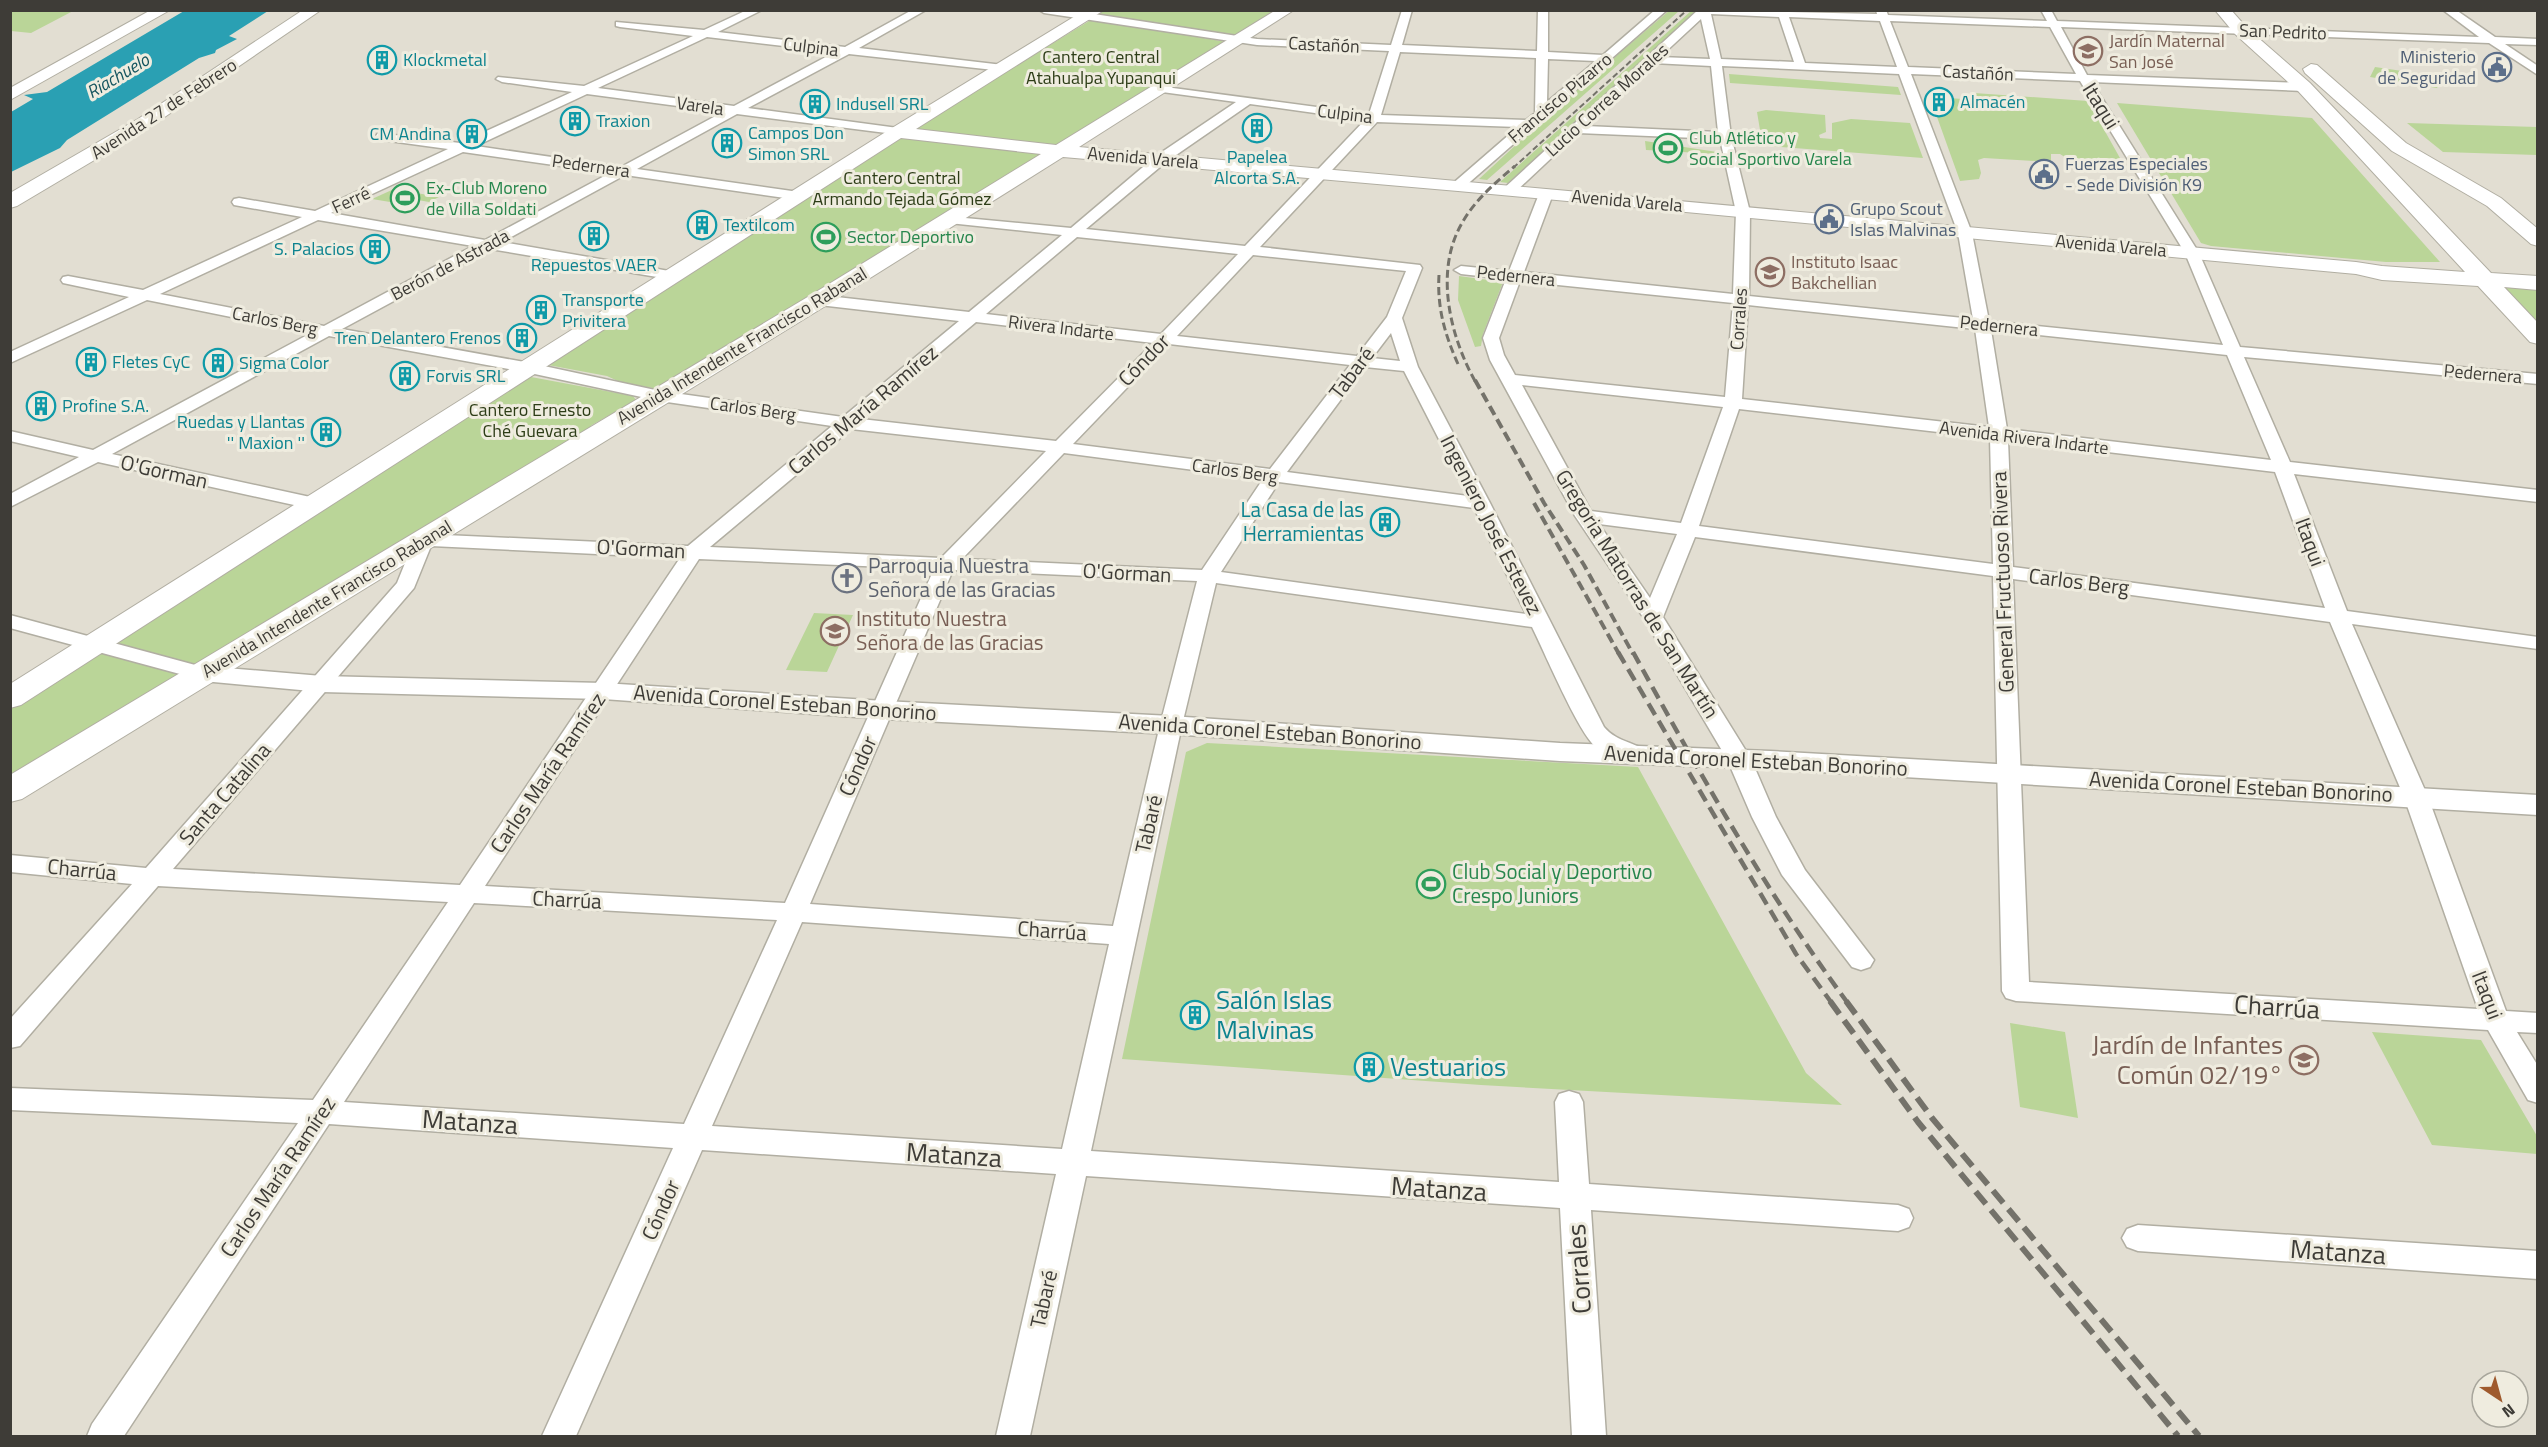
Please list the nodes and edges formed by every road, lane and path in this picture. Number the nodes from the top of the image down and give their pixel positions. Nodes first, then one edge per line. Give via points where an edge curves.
1 (146, 10) edge
2 (163, 10) edge
3 (297, 10) edge
4 (314, 10) edge
5 (757, 10) edge
6 (921, 10) edge
7 (1044, 10) edge
8 (1287, 10) edge
9 (1407, 10) edge
10 (1543, 10) edge
11 (1662, 10) edge
12 (1705, 10) edge
13 (2046, 10) edge
14 (2222, 10) edge
15 (2241, 10) edge
16 (2448, 10) edge
17 (1093, 13) edge
18 (1783, 14) junction
19 (1882, 14) edge
20 (620, 24) dead end
21 (2054, 24) junction
22 (2241, 31) junction
23 (2260, 32) junction
24 (707, 34) junction
25 (1239, 40) junction
26 (2490, 40) junction
27 (2538, 42) edge
28 (1396, 49) junction
29 (846, 51) junction
30 (1543, 55) junction
31 (1606, 58) junction
32 (230, 60) junction
33 (1652, 60) junction
34 (1716, 61) junction
35 (1800, 65) junction
36 (1003, 68) junction
37 (1904, 70) junction
38 (2538, 72) edge
39 (2084, 77) junction
40 (502, 80) dead end
41 (10, 86) edge
42 (2304, 87) junction
43 (1162, 88) junction
44 (585, 90) junction
45 (10, 95) edge
46 (1246, 101) junction
47 (738, 111) junction
48 (1541, 115) junction
49 (1374, 118) junction
50 (1529, 124) junction
51 (1575, 129) junction
52 (898, 132) junction
53 (382, 136) dead end
54 (1725, 136) junction
55 (464, 147) junction
56 (1061, 151) junction
57 (1161, 159) junction
58 (625, 171) junction
59 (1322, 173) junction
60 (1458, 185) junction
61 (10, 190) edge
62 (1509, 190) junction
63 (1546, 194) junction
64 (799, 196) junction
65 (10, 202) edge
66 (238, 202) dead end
67 (1743, 212) junction
68 (316, 216) junction
69 (2425, 216) junction
70 (949, 219) junction
71 (2516, 220) junction
72 (1075, 232) junction
73 (1965, 232) junction
74 (2538, 240) edge
75 (490, 244) junction
76 (1250, 250) junction
77 (2192, 253) junction
78 (1461, 270) dead end
79 (2538, 275) edge
80 (675, 276) junction
81 (1515, 276) junction
82 (2480, 277) junction
83 (68, 280) dead end
84 (2538, 283) edge
85 (144, 296) junction
86 (1741, 298) junction
87 (819, 300) junction
88 (973, 318) junction
89 (1394, 318) junction
90 (1982, 324) junction
91 (326, 331) junction
92 (2538, 337) edge
93 (1164, 340) junction
94 (2233, 351) junction
95 (10, 358) edge
96 (1359, 362) junction
97 (530, 368) junction
98 (1410, 368) junction
99 (1510, 379) junction
100 (2538, 379) edge
101 (655, 395) junction
102 (1733, 402) junction
103 (848, 423) junction
104 (1999, 435) junction
105 (10, 436) edge
106 (1059, 447) junction
107 (93, 456) junction
108 (2283, 468) junction
109 (1274, 476) junction
110 (2538, 496) edge
111 (10, 502) edge
112 (1481, 503) junction
113 (317, 504) junction
114 (1584, 516) junction
115 (1688, 530) junction
116 (423, 540) junction
117 (693, 552) junction
118 (946, 564) junction
119 (2001, 572) junction
120 (1208, 576) junction
121 (2337, 616) junction
122 (1653, 617) junction
123 (10, 621) edge
124 (1540, 622) junction
125 (2538, 643) edge
126 (96, 645) junction
127 (202, 674) junction
128 (322, 684) junction
129 (603, 691) junction
130 (10, 698) edge
131 (884, 710) junction
132 (1171, 725) junction
133 (1594, 730) junction
134 (1560, 752) junction
135 (1636, 754) junction
136 (1739, 759) junction
137 (2010, 774) junction
138 (10, 791) edge
139 (2416, 797) junction
140 (2538, 805) edge
141 (10, 863) edge
142 (152, 878) junction
143 (466, 895) junction
144 (792, 912) junction
145 (1125, 936) junction
146 (1860, 960) dead end
147 (2016, 991) joint
148 (2496, 1020) junction
149 (2538, 1023) edge
150 (10, 1038) edge
151 (2538, 1092) edge
152 (10, 1099) edge
153 (1569, 1102) dead end
154 (322, 1112) junction
155 (693, 1137) junction
156 (1075, 1163) junction
157 (1574, 1198) junction
158 (1898, 1218) dead end
159 (2138, 1238) dead end
160 (2538, 1265) edge
161 (104, 1437) edge
162 (559, 1437) edge
163 (1013, 1437) edge
164 (1589, 1437) edge

1 - 41 main road
2 - 45 main road
3 - 32 main road, Avenida 27 de Febrero
4 - 32 main road, Avenida 27 de Febrero
5 - 24 street, Ferré
6 - 29 street, Berón de Astrada
7 - 17 street, Castañón
8 - 25 main road, Avenida Intendente Francisco Rabanal
9 - 28 street, Cóndor
10 - 30 street
11 - 31 street, Francisco Pizarro
12 - 18 street, San Pedrito
12 - 33 street, Lucio Correa Morales
12 - 34 street, Corrales
13 - 21 street, Itaqui
14 - 22 main road
15 - 23 main road
16 - 26 street
17 - 25 street, Castañón
17 - 36 main road
18 - 19 street, San Pedrito
18 - 35 street
19 - 21 street, San Pedrito
19 - 37 street, General Fructuoso Rivera
20 - 24 street, Culpina
21 - 22 street, San Pedrito
21 - 39 street, Itaqui
22 - 23 street, San Pedrito
22 - 42 main road
23 - 26 street, San Pedrito
23 - 71 main road via 2332,85 2399,147 2484,195
24 - 29 street, Culpina
24 - 44 street, Ferré
25 - 28 street, Castañón
25 - 43 main road, Avenida Intendente Francisco Rabanal
26 - 27 street, San Pedrito
26 - 38 street
28 - 30 street, Castañón
28 - 49 street, Cóndor
29 - 36 street, Culpina
29 - 47 street, Berón de Astrada
30 - 31 street, Castañón
30 - 48 street
31 - 48 street, Francisco Pizarro
32 - 61 main road, Avenida 27 de Febrero via 208,68
32 - 65 main road, Avenida 27 de Febrero via 144,123
33 - 34 street, Castañón
33 - 51 street, Lucio Correa Morales
34 - 35 street, Castañón
34 - 54 street, Corrales
35 - 37 street, Castañón
36 - 52 main road
37 - 39 street, Castañón
37 - 73 street, General Fructuoso Rivera
39 - 42 street, Castañón
39 - 77 street, Itaqui
40 - 44 street, Varela
42 - 69 main road
43 - 46 street, Culpina
43 - 56 main road, Avenida Intendente Francisco Rabanal
44 - 47 street, Varela
44 - 55 street, Ferré
46 - 49 street, Culpina
46 - 57 street, Carlos María Ramírez
47 - 52 street, Varela
47 - 58 street, Berón de Astrada
48 - 50 street, Francisco Pizarro
49 - 50 street, Culpina
49 - 59 street, Cóndor
50 - 60 street, Francisco Pizarro
51 - 54 street
51 - 62 street, Lucio Correa Morales
52 - 56 main road, Avenida Varela
52 - 64 main road
53 - 55 street, Pedernera
54 - 67 street, Corrales
55 - 58 street, Pedernera
55 - 68 street, Ferré
56 - 57 main road, Avenida Varela
56 - 70 main road, Avenida Intendente Francisco Rabanal
57 - 59 main road, Avenida Varela
57 - 72 street, Carlos María Ramírez
58 - 64 street, Pedernera
58 - 75 street, Berón de Astrada
59 - 60 main road, Avenida Varela
59 - 76 street, Cóndor
60 - 62 main road, Avenida Varela
62 - 63 main road, Avenida Varela
63 - 67 main road, Avenida Varela
63 - 81 street, Gregoria Matorras de San Martín
64 - 80 main road
66 - 68 street
67 - 73 main road, Avenida Varela
67 - 86 street, Corrales
68 - 75 street
68 - 85 street, Ferré
69 - 71 main road via 2425,207 2450,204 2482,208
69 - 82 main road
70 - 72 street
70 - 87 main road, Avenida Intendente Francisco Rabanal
71 - 74 main road
72 - 76 street
72 - 88 street, Carlos María Ramírez
73 - 77 main road, Avenida Varela
73 - 90 street, General Fructuoso Rivera
75 - 80 street
75 - 91 street, Berón de Astrada
76 - 89 street, Tabaré via 1414,268
76 - 93 street, Cóndor
77 - 82 main road, Avenida Varela via 2382,273
77 - 94 street, Itaqui
78 - 81 street, Pedernera
79 - 82 main road, Avenida Varela
80 - 97 main road
81 - 86 street, Pedernera
81 - 99 street, Gregoria Matorras de San Martín via 1491,338 1500,367
82 - 84 main road, Avenida Varela
82 - 92 main road
83 - 85 street, Carlos Berg
85 - 91 street, Carlos Berg
85 - 95 street, Ferré
86 - 90 street, Pedernera
86 - 102 street, Corrales
87 - 88 street, Rivera Indarte
87 - 101 main road, Avenida Intendente Francisco Rabanal
88 - 93 street, Rivera Indarte
88 - 103 street, Carlos María Ramírez
89 - 96 street, Tabaré
89 - 98 street, Ingeniero José Estevez
90 - 94 street, Pedernera
90 - 104 street, General Fructuoso Rivera
91 - 97 street, Carlos Berg
91 - 107 street, Berón de Astrada
93 - 96 street, Rivera Indarte
93 - 106 street, Cóndor
94 - 100 street, Pedernera
94 - 108 street, Itaqui
96 - 98 street, Rivera Indarte
96 - 109 street, Tabaré
97 - 101 street, Carlos Berg
97 - 113 main road
98 - 112 street, Ingeniero José Estevez
99 - 102 street, Avenida Rivera Indarte
99 - 114 street, Gregoria Matorras de San Martín
101 - 103 street, Carlos Berg
101 - 116 main road, Avenida Intendente Francisco Rabanal
102 - 104 street, Avenida Rivera Indarte
102 - 115 street, Corrales
103 - 106 street, Carlos Berg
103 - 117 street, Carlos María Ramírez
104 - 108 street, Avenida Rivera Indarte
104 - 119 street, General Fructuoso Rivera
105 - 107 street, O'Gorman
106 - 109 street, Carlos Berg
106 - 118 street, Cóndor
107 - 111 street, Berón de Astrada
107 - 113 street, O'Gorman
108 - 110 street, Avenida Rivera Indarte
108 - 121 street, Itaqui
109 - 112 street, Carlos Berg
109 - 120 street, Tabaré
112 - 124 street, Ingeniero José Estevez
113 - 126 main road
114 - 115 street, Carlos Berg
114 - 122 street, Gregoria Matorras de San Martín
115 - 119 street, Carlos Berg
115 - 122 street, Corrales
116 - 117 street, O'Gorman
116 - 127 main road, Avenida Intendente Francisco Rabanal
116 - 128 street, Santa Catalina via 407,584
117 - 118 street, O'Gorman
117 - 129 street, Carlos María Ramírez
118 - 120 street, O'Gorman
118 - 131 street, Cóndor
119 - 121 street, Carlos Berg
119 - 137 street, General Fructuoso Rivera
120 - 124 street, O'Gorman
120 - 132 street, Tabaré
121 - 125 street, Carlos Berg
121 - 139 street, Itaqui
122 - 136 street, Gregoria Matorras de San Martín
123 - 126 street, Avenida Coronel Esteban Bonorino
124 - 133 street, Ingeniero José Estevez
126 - 127 street, Avenida Coronel Esteban Bonorino
126 - 130 main road
127 - 128 street, Avenida Coronel Esteban Bonorino
127 - 138 main road, Avenida Intendente Francisco Rabanal
128 - 129 street, Avenida Coronel Esteban Bonorino
128 - 142 street, Santa Catalina
129 - 131 street, Avenida Coronel Esteban Bonorino
129 - 143 street, Carlos María Ramírez
131 - 132 street, Avenida Coronel Esteban Bonorino
131 - 144 street, Cóndor
132 - 134 street, Avenida Coronel Esteban Bonorino
132 - 145 street, Tabaré
133 - 134 street via 1587,739
133 - 135 street, Ingeniero José Estevez via 1604,742
134 - 135 street, Avenida Coronel Esteban Bonorino
135 - 136 street, Avenida Coronel Esteban Bonorino
136 - 137 street, Avenida Coronel Esteban Bonorino
136 - 146 street, Gregoria Matorras de San Martín via 1795,874
137 - 139 street, Avenida Coronel Esteban Bonorino
137 - 147 street, General Fructuoso Rivera
139 - 140 street, Avenida Coronel Esteban Bonorino
139 - 148 street, Itaqui
141 - 142 street, Charrúa
142 - 143 street, Charrúa
142 - 150 street, Santa Catalina
143 - 144 street, Charrúa
143 - 154 street, Carlos María Ramírez
144 - 145 street, Charrúa
144 - 155 street, Cóndor
145 - 156 street, Tabaré
147 - 148 street, Charrúa
148 - 149 street, Charrúa
148 - 151 street, Itaqui
152 - 154 street, Matanza
153 - 157 street, Corrales
154 - 155 street, Matanza
154 - 161 street, Carlos María Ramírez
155 - 156 street, Matanza
155 - 162 street, Cóndor
156 - 157 street, Matanza
156 - 163 street, Tabaré
157 - 158 street, Matanza
157 - 164 street, Corrales
159 - 160 street, Matanza

